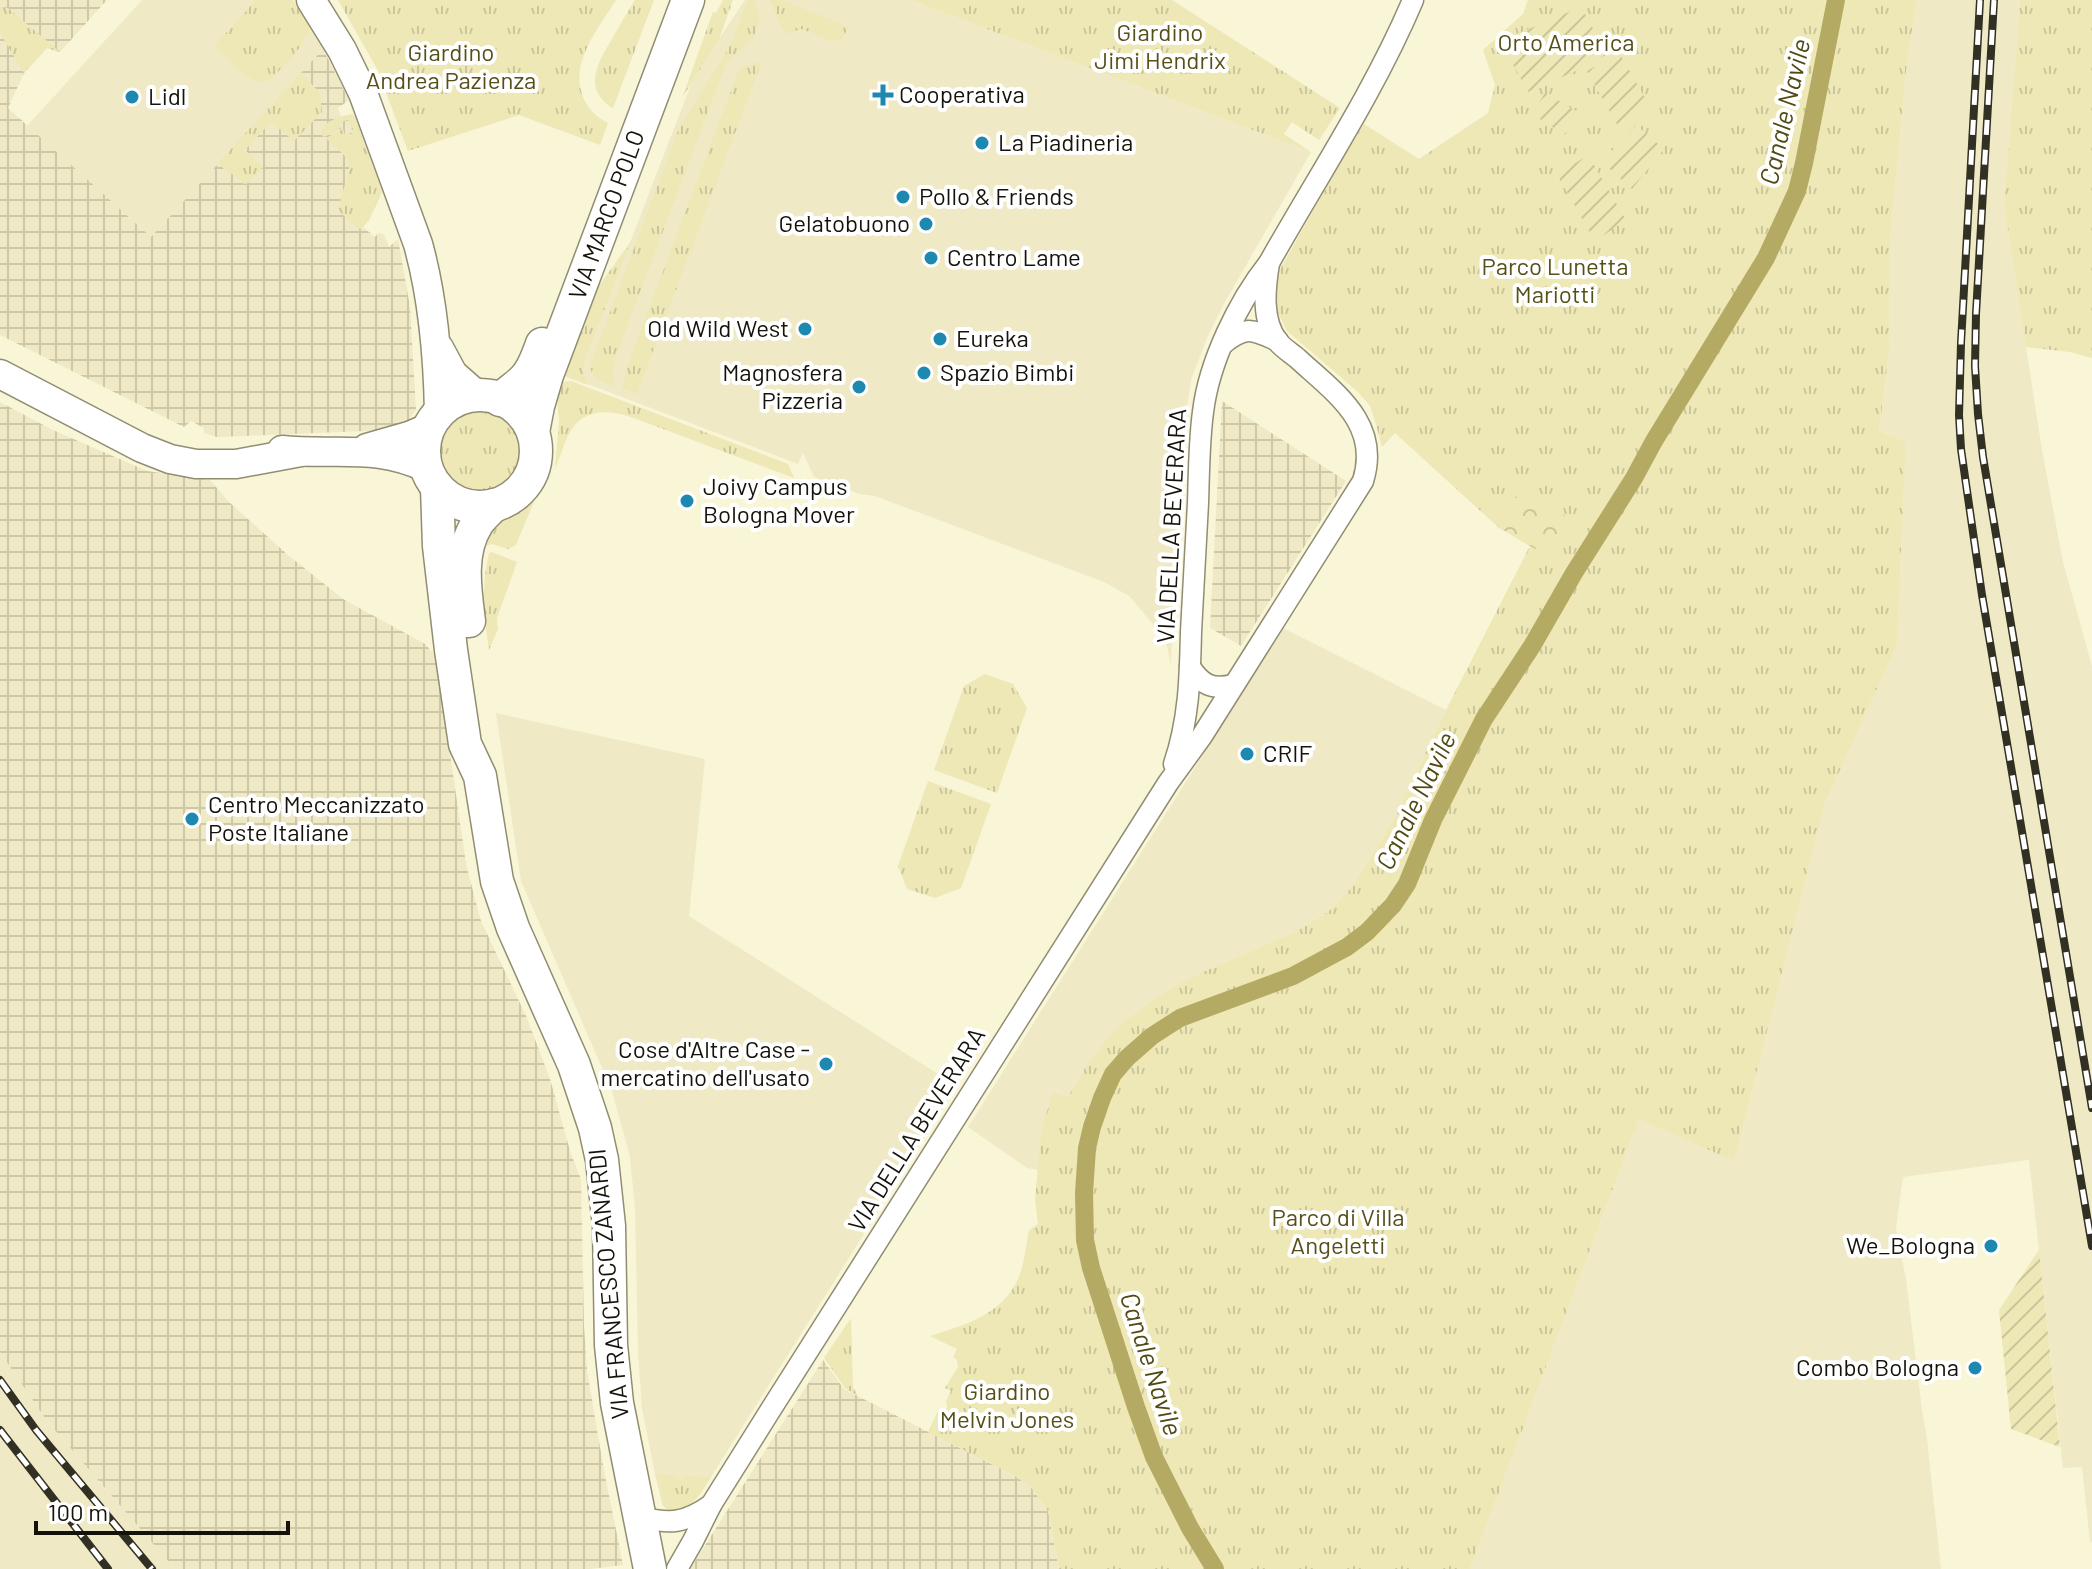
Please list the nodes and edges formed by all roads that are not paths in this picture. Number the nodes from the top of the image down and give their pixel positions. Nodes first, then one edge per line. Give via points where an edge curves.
1 (311, 0) edge
2 (671, 0) edge
3 (688, 0) edge
4 (1413, 0) edge
5 (1269, 263) junction
6 (435, 339) junction
7 (1278, 341) junction
8 (1223, 343) junction
9 (0, 374) edge
10 (489, 398) junction
11 (434, 420) junction
12 (533, 432) junction
13 (358, 450) junction
14 (432, 477) junction
15 (494, 505) junction
16 (1190, 667) junction
17 (1233, 685) junction
18 (480, 776) junction
19 (1168, 783) junction
20 (711, 1505) junction
21 (639, 1517) junction
22 (650, 1569) edge
23 (677, 1569) edge

1 - 6 main road via 368,103 425,268
2 - 10 main road, VIA MARCO POLO via 533,367 524,380
3 - 12 main road, VIA MARCO POLO via 547,375
4 - 5 street, VIA DELLA BEVERARA via 1384,62
5 - 7 street, VIA DELLA BEVERARA via 1266,312
5 - 8 street, VIA DELLA BEVERARA
6 - 10 main road via 453,374
6 - 11 main road
7 - 8 street, VIA DELLA BEVERARA via 1244,330
7 - 17 street, VIA DELLA BEVERARA via 1360,422 1368,468
8 - 16 street, VIA DELLA BEVERARA via 1203,411
9 - 13 main road via 123,437 160,447
10 - 11 main road via 457,400
10 - 12 main road via 516,409
11 - 13 main road via 409,436
11 - 14 main road via 424,444
12 - 15 main road via 536,448 528,480 511,498
13 - 14 main road via 397,457
14 - 15 main road via 450,498 466,505
14 - 18 main road, VIA FRANCESCO ZANARDI via 465,744
15 - 18 main road, VIA FRANCESCO ZANARDI via 470,538 465,560 485,742
16 - 17 street, VIA DELLA BEVERARA via 1209,685
16 - 19 street, VIA DELLA BEVERARA via 1186,722
17 - 19 street, VIA DELLA BEVERARA
18 - 21 main road, VIA FRANCESCO ZANARDI via 497,881 574,1065 602,1160 617,1403
19 - 20 street, VIA DELLA BEVERARA
20 - 21 street via 678,1521
20 - 23 street, VIA DELLA BEVERARA
21 - 22 main road, VIA FRANCESCO ZANARDI

